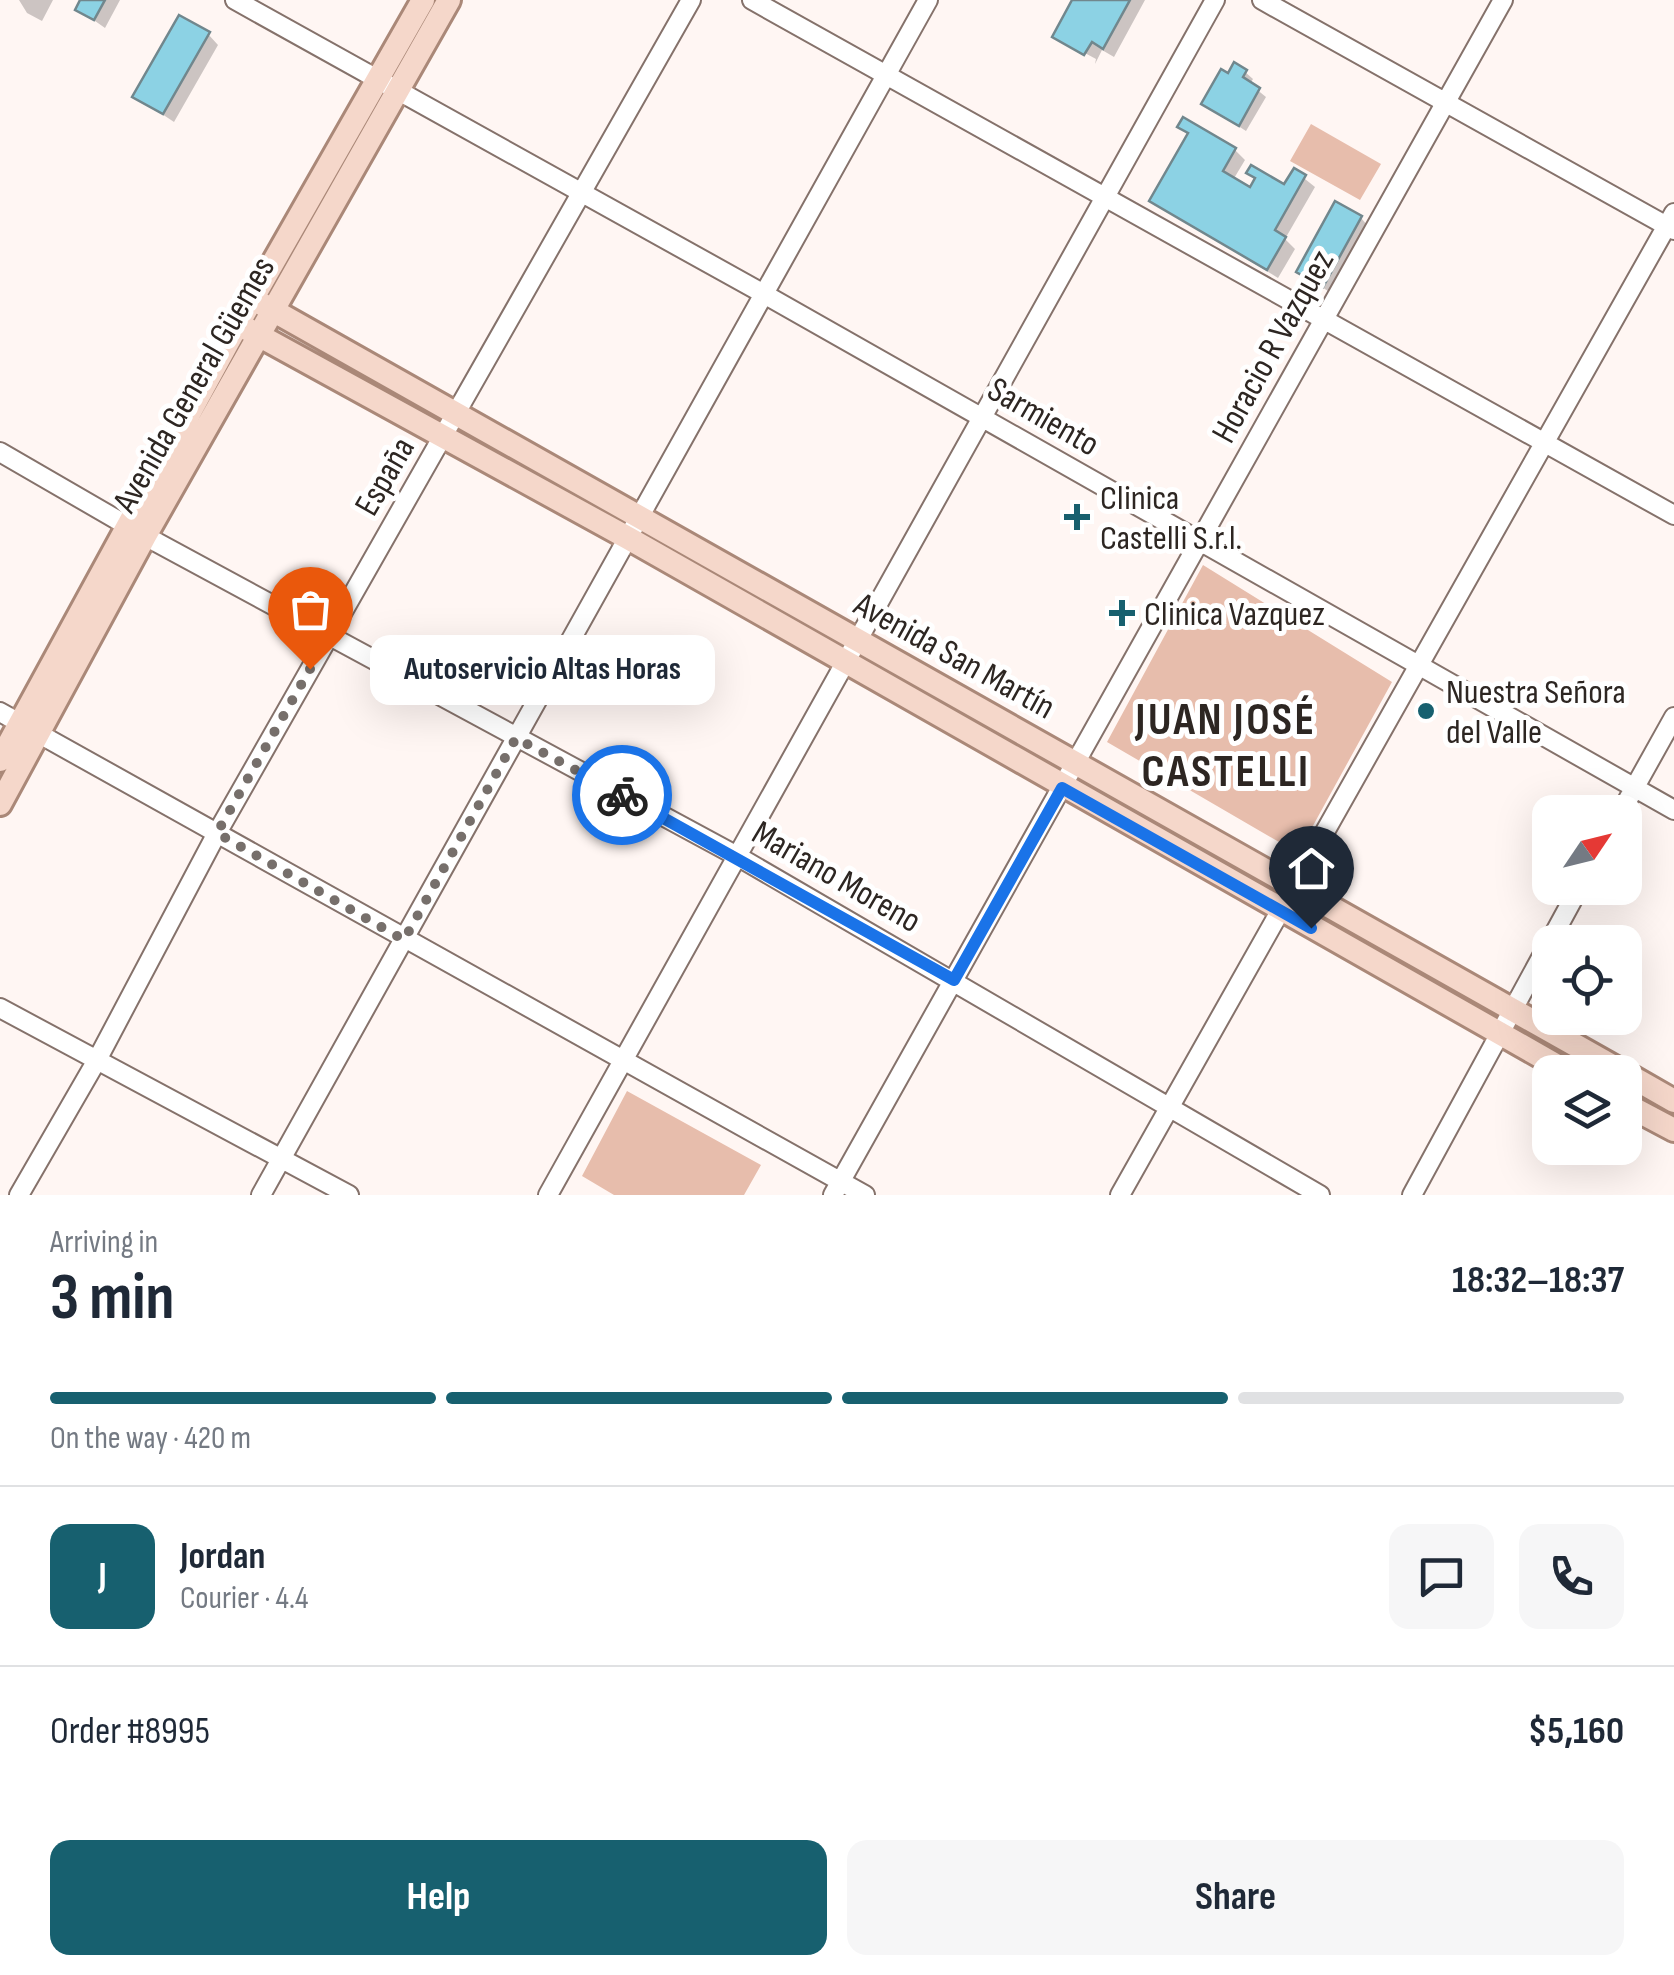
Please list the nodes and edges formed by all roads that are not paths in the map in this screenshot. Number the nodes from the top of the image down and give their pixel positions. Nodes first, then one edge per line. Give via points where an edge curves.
1 (235, 0) edge
2 (423, 0) edge
3 (449, 0) edge
4 (691, 0) edge
5 (752, 0) edge
6 (928, 0) edge
7 (1214, 0) edge
8 (1262, 0) edge
9 (1504, 0) edge
10 (886, 75) junction
11 (389, 87) junction
12 (1446, 101) junction
13 (580, 192) junction
14 (1104, 197) junction
15 (1672, 223) edge
16 (764, 294) junction
17 (253, 298) junction
18 (276, 310) junction
19 (1324, 320) junction
20 (238, 324) junction
21 (261, 336) junction
22 (459, 413) junction
23 (981, 418) junction
24 (444, 437) junction
25 (1544, 442) junction
26 (0, 452) edge
27 (641, 514) junction
28 (1674, 515) edge
29 (136, 531) junction
30 (628, 538) junction
31 (1200, 542) junction
32 (329, 636) junction
33 (857, 642) junction
34 (844, 664) junction
35 (1418, 666) junction
36 (1674, 717) edge
37 (21, 722) edge
38 (516, 738) junction
39 (0, 760) edge
40 (1076, 762) junction
41 (1062, 788) junction
42 (1634, 788) junction
43 (1630, 795) edge
44 (0, 804) edge
45 (1674, 810) edge
46 (217, 833) junction
47 (737, 856) junction
48 (1294, 887) junction
49 (1569, 905) edge
50 (1280, 910) junction
51 (404, 940) junction
52 (954, 980) junction
53 (0, 1008) edge
54 (1510, 1010) junction
55 (1497, 1034) junction
56 (1536, 1055) edge
57 (1591, 1055) edge
58 (97, 1060) junction
59 (623, 1062) junction
60 (1642, 1083) edge
61 (1674, 1101) edge
62 (1167, 1105) junction
63 (1642, 1113) edge
64 (1674, 1130) edge
65 (282, 1159) junction
66 (837, 1188) edge
67 (18, 1195) edge
68 (262, 1195) edge
69 (349, 1195) edge
70 (548, 1195) edge
71 (866, 1195) edge
72 (1120, 1195) edge
73 (1320, 1195) edge
74 (1412, 1195) edge

1 - 11 street, Sarmiento
2 - 11 main road, Avenida General Güemes
3 - 11 main road, Avenida General Güemes
4 - 13 street, España
5 - 10 street
6 - 10 street
7 - 14 street
8 - 12 street
9 - 12 street, Horacio R Vazquez
10 - 14 street
10 - 16 street
11 - 13 street, Sarmiento
11 - 17 main road, Avenida General Güemes
11 - 18 main road, Avenida General Güemes
12 - 15 street
12 - 19 street, Horacio R Vazquez
13 - 16 street, Sarmiento
13 - 22 street, España
14 - 19 street
14 - 23 street
15 - 25 street
16 - 23 street, Sarmiento
16 - 27 street
17 - 18 main road, Avenida San Martín
17 - 20 main road, Avenida General Güemes
18 - 21 main road, Avenida General Güemes
18 - 22 main road, Avenida San Martín
19 - 25 street
19 - 31 street, Horacio R Vazquez
20 - 21 main road, Avenida San Martín
20 - 29 main road, Avenida General Güemes
21 - 24 main road, Avenida San Martín
21 - 29 main road, Avenida General Güemes
22 - 24 street, España
22 - 27 main road, Avenida San Martín
23 - 31 street, Sarmiento
23 - 33 street
24 - 30 main road, Avenida San Martín
24 - 32 street, España
25 - 28 street
25 - 35 street
26 - 29 street, Mariano Moreno
27 - 30 street
27 - 33 main road, Avenida San Martín
29 - 32 street, Mariano Moreno
29 - 37 main road, Avenida General Güemes
30 - 34 main road, Avenida San Martín
30 - 38 street
31 - 35 street, Sarmiento
31 - 40 street, Horacio R Vazquez
32 - 38 street, Mariano Moreno
32 - 46 street, España
33 - 34 street
33 - 40 main road, Avenida San Martín
34 - 41 main road, Avenida San Martín
34 - 47 street
35 - 42 street, Sarmiento
35 - 48 street
36 - 42 street
37 - 39 main road, Avenida General Güemes
37 - 44 main road, Avenida General Güemes
37 - 46 street
38 - 47 street, Mariano Moreno
38 - 51 street
40 - 41 street, Horacio R Vazquez
40 - 48 main road, Avenida San Martín
41 - 50 main road, Avenida San Martín
41 - 52 street, Horacio R Vazquez
42 - 43 street
42 - 45 street, Sarmiento
46 - 51 street
46 - 58 street, España
47 - 52 street, Mariano Moreno
47 - 59 street
48 - 50 street
48 - 54 main road, Avenida San Martín
49 - 54 street
50 - 55 main road, Avenida San Martín
50 - 62 street
51 - 59 street
51 - 65 street
52 - 62 street, Mariano Moreno
52 - 66 street, Horacio R Vazquez
53 - 58 street
54 - 55 street
54 - 57 main road, Avenida San Martín
55 - 56 main road, Avenida San Martín
55 - 74 street
58 - 65 street
58 - 67 street, España
59 - 66 street
59 - 70 street
60 - 61 main road, Avenida San Martín
62 - 72 street
62 - 73 street, Mariano Moreno
63 - 64 main road
65 - 68 street
65 - 69 street
66 - 71 street

